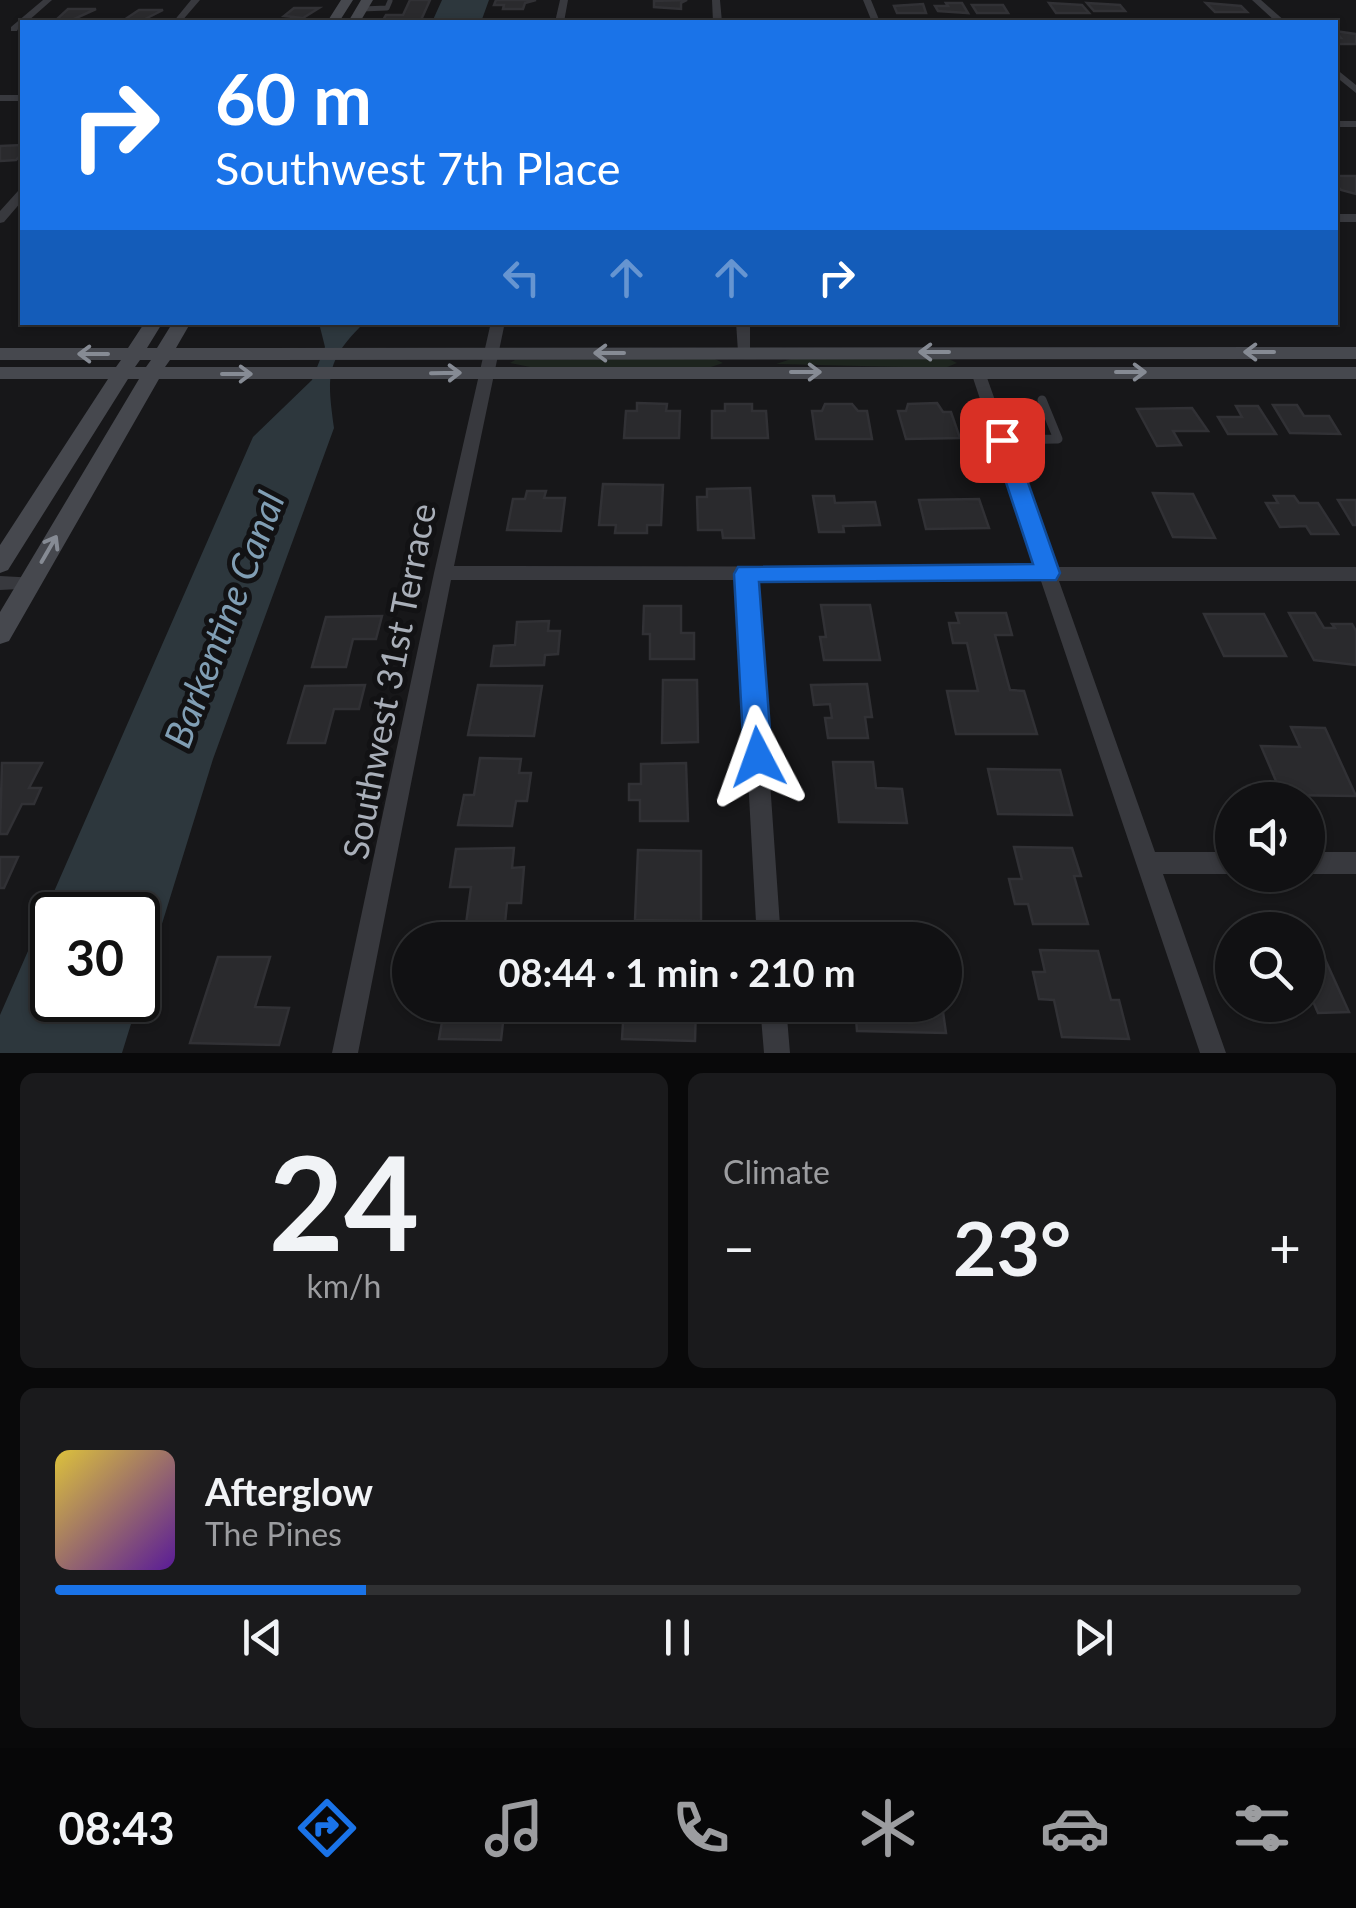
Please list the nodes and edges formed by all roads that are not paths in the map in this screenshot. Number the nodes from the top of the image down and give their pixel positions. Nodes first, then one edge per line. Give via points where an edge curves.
1 (48, 0) edge
2 (196, 0) edge
3 (1256, 0) edge
4 (390, 1) edge
5 (364, 4) edge
6 (27, 20) edge
7 (178, 20) edge
8 (1278, 20) edge
9 (0, 29) edge
10 (18, 29) edge
11 (20, 196) edge
12 (0, 218) edge
13 (152, 325) edge
14 (180, 325) edge
15 (497, 325) edge
16 (743, 325) edge
17 (1356, 352) edge
18 (0, 354) edge
19 (134, 354) junction
20 (164, 354) junction
21 (746, 362) junction
22 (975, 362) junction
23 (489, 363) junction
24 (349, 364) junction
25 (0, 373) edge
26 (120, 373) junction
27 (1356, 373) edge
28 (150, 374) junction
29 (1042, 400) dead end
30 (1002, 440) junction
31 (0, 564) edge
32 (442, 573) junction
33 (1048, 573) junction
34 (746, 574) junction
35 (1356, 574) edge
36 (0, 583) edge
37 (30, 583) junction
38 (0, 634) edge
39 (1148, 863) junction
40 (1215, 863) edge
41 (1325, 863) edge
42 (1356, 863) edge
43 (768, 922) edge
44 (775, 1022) edge
45 (345, 1053) edge
46 (776, 1053) edge
47 (1213, 1053) edge

1 - 6 street
2 - 7 street
3 - 8 street
4 - 5 lane via 387,8
9 - 10 street
11 - 12 street
13 - 19 street
14 - 20 street
15 - 23 street, Southwest 31st Terrace
16 - 21 street
17 -> 22 street
19 -> 18 street
19 - 20 street
19 - 26 street
20 - 24 street via 296,354
20 - 28 street
21 - 22 street
21 - 23 street
22 -> 27 street
22 - 30 street
23 - 24 street
23 - 32 street, Southwest 31st Terrace
28 -> 24 street via 280,374
25 - 26 street
26 - 28 street
26 - 31 street
37 -> 28 street
29 - 30 lane via 1058,440
30 - 33 street
32 - 34 street
32 - 45 street, Southwest 31st Terrace
33 - 34 street
33 - 35 street
33 - 39 street
34 - 43 street
36 - 37 street
37 - 38 street
39 - 40 street
39 - 47 street
41 - 42 street
44 - 46 street

